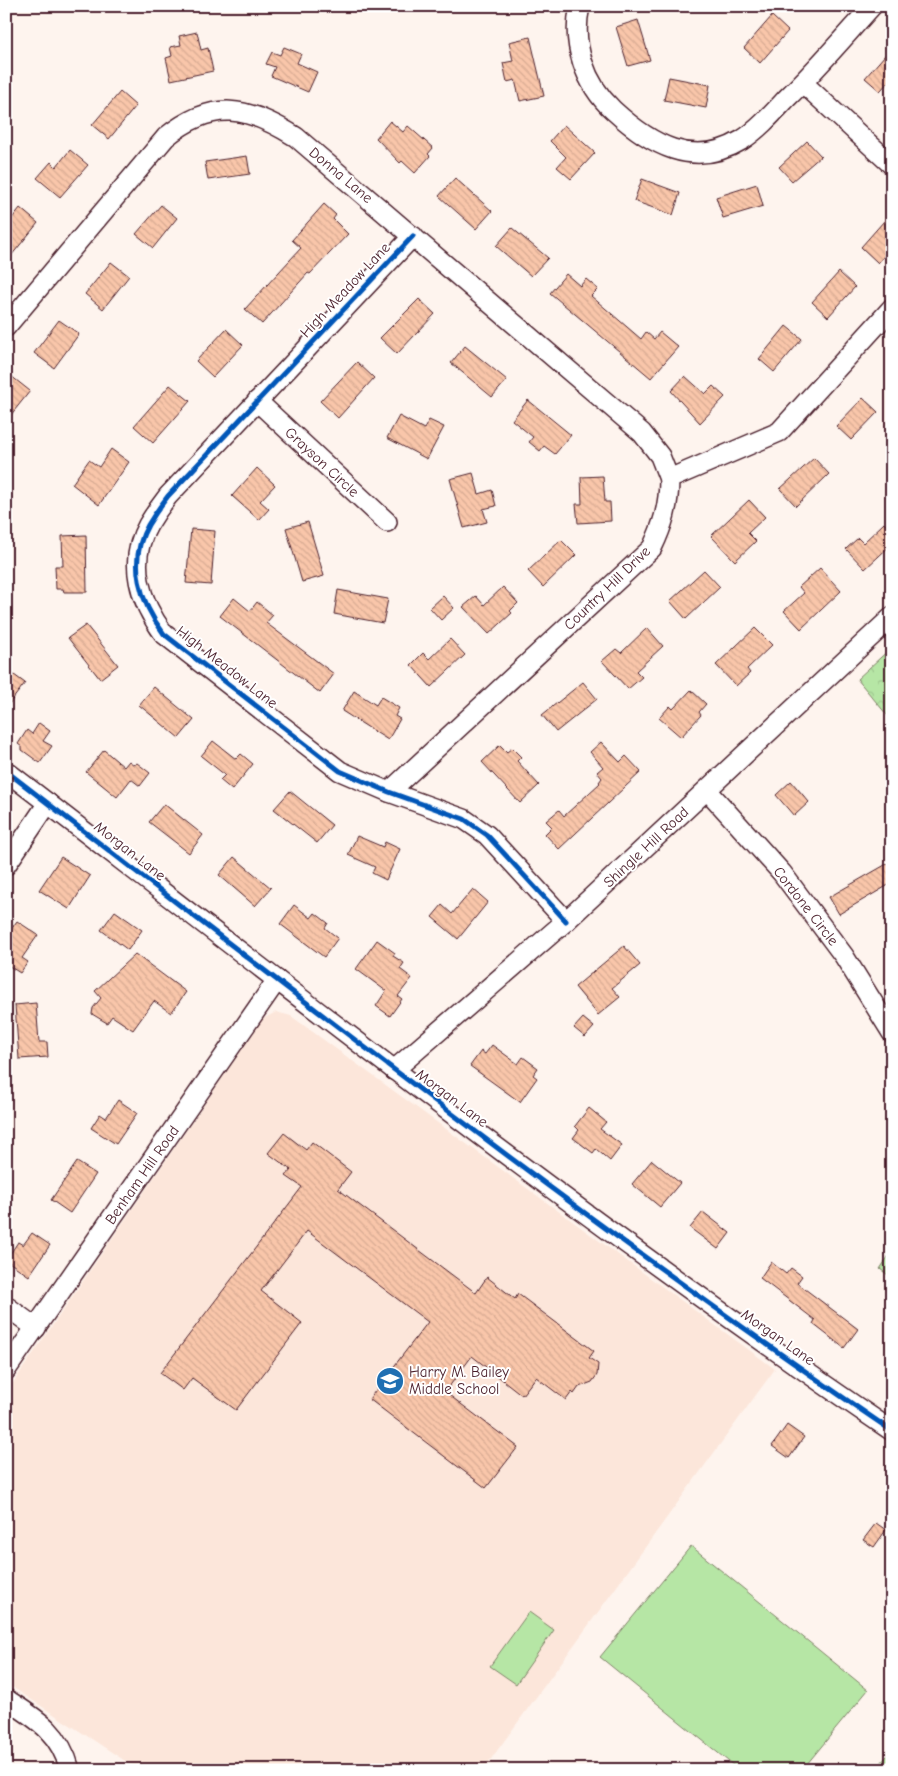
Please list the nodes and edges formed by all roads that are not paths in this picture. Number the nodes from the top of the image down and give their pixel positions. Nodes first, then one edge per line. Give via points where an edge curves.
1 (580, 6) edge
2 (872, 6) edge
3 (803, 83) junction
4 (892, 165) edge
5 (413, 236) junction
6 (892, 308) edge
7 (6, 327) edge
8 (257, 401) junction
9 (669, 480) junction
10 (387, 522) dead end
11 (892, 617) edge
12 (6, 771) edge
13 (707, 790) junction
14 (389, 792) junction
15 (48, 803) junction
16 (6, 864) edge
17 (566, 921) junction
18 (277, 980) junction
19 (892, 1032) edge
20 (394, 1070) junction
21 (6, 1306) edge
22 (36, 1328) junction
23 (6, 1370) edge
24 (892, 1431) edge
25 (6, 1699) edge
26 (70, 1770) edge

1 - 3 street via 577,26 579,50 594,89 641,134 672,150 706,153 742,140
2 - 3 street
3 - 4 street
5 - 7 street, Donna Lane via 296,137 274,123 253,114 231,110 206,113 184,123 166,138
5 - 8 street, High Meadow Lane
5 - 9 street, Donna Lane via 642,433 660,456
6 - 9 street via 779,432
8 - 10 street, Grayson Circle
8 - 14 street, High Meadow Lane via 168,496 148,525 137,563 144,602 164,634 340,771
9 - 14 street, Country Hill Drive via 664,522 652,548
11 - 13 street, Shingle Hill Road
12 - 15 street, Morgan Lane
13 - 17 street, Shingle Hill Road
13 - 19 street, Cordone Circle via 788,880 844,956
14 - 17 street, High Meadow Lane via 464,819 487,835
15 - 16 street
15 - 18 street, Morgan Lane
17 - 20 street, Shingle Hill Road
18 - 20 street, Morgan Lane
18 - 22 street, Benham Hill Road
20 - 24 street, Morgan Lane via 673,1279
21 - 22 street
22 - 23 street, Benham Hill Road
25 - 26 street via 45,1726 59,1741

